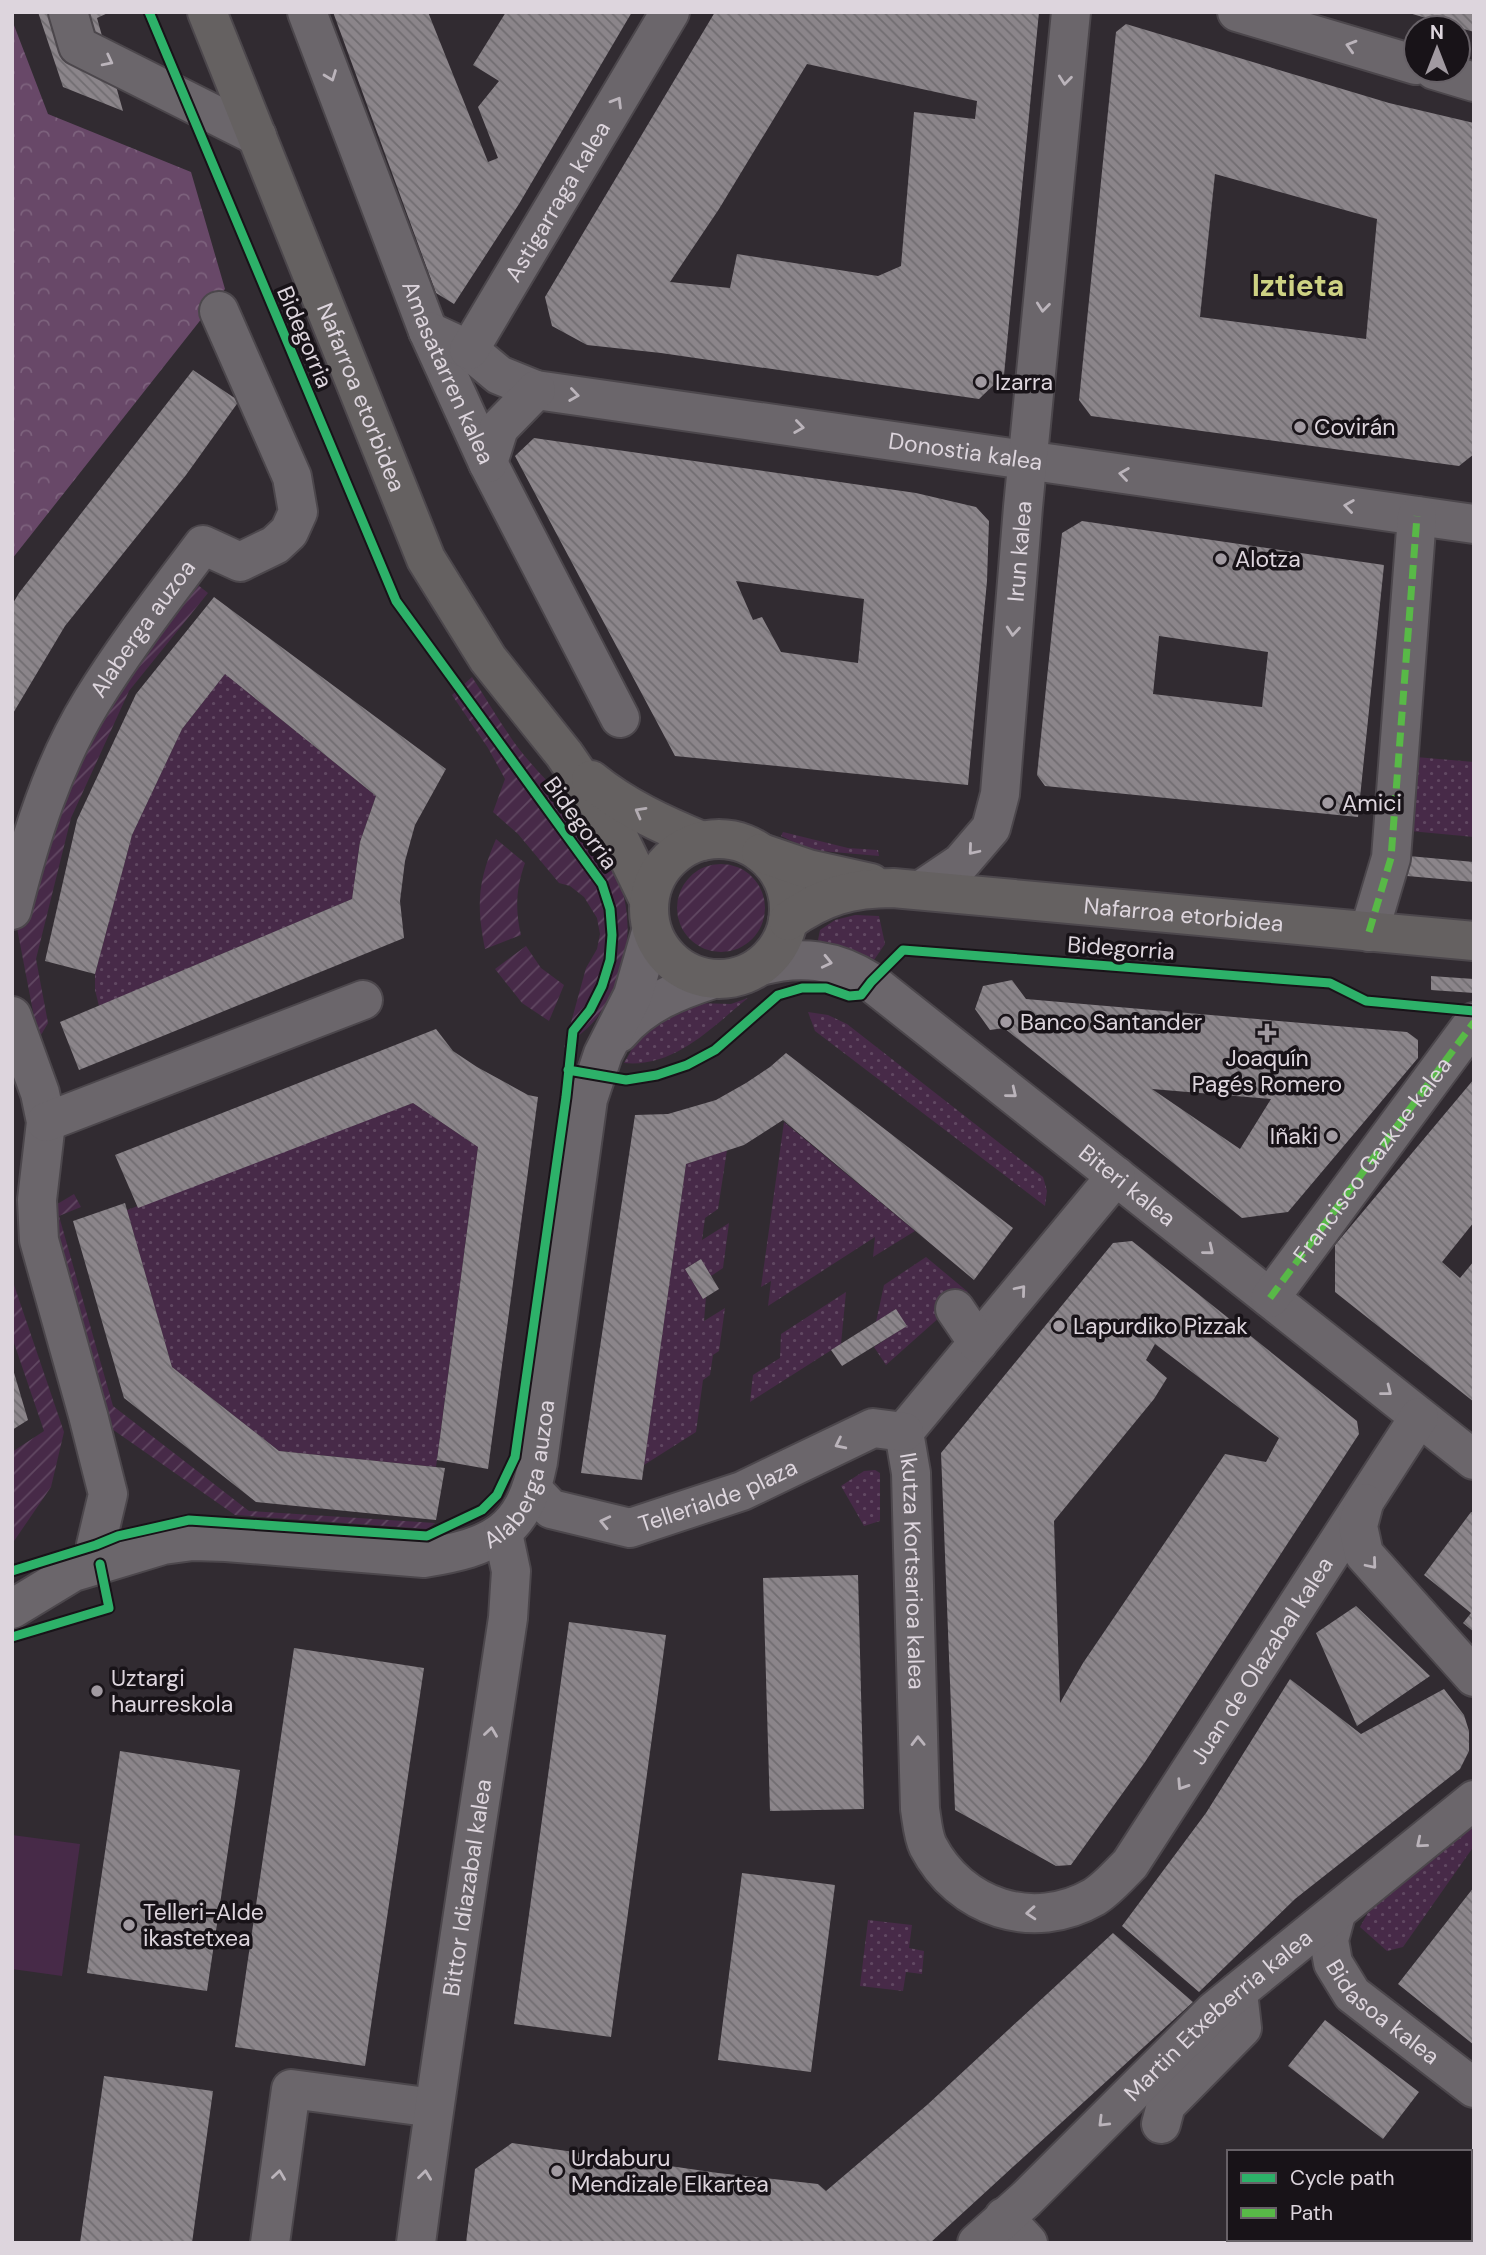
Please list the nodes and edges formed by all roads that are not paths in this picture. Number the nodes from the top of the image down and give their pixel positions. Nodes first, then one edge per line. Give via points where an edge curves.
1 (68, 12) edge
2 (207, 12) edge
3 (307, 12) edge
4 (670, 12) edge
5 (1071, 12) edge
6 (1237, 12) edge
7 (1402, 61) edge
8 (257, 136) junction
9 (219, 311) dead end
10 (428, 331) junction
11 (469, 350) junction
12 (536, 390) junction
13 (1028, 460) junction
14 (488, 463) junction
15 (1417, 516) junction
16 (1474, 524) edge
17 (620, 718) dead end
18 (564, 754) junction
19 (702, 841) junction
20 (761, 853) junction
21 (907, 889) junction
22 (12, 910) edge
23 (650, 916) junction
24 (788, 921) junction
25 (1369, 932) junction
26 (1474, 941) edge
27 (760, 966) junction
28 (713, 979) junction
29 (363, 1000) dead end
30 (12, 1017) edge
31 (1474, 1022) edge
32 (603, 1054) junction
33 (46, 1122) junction
34 (1116, 1176) junction
35 (1270, 1298) junction
36 (955, 1308) dead end
37 (978, 1343) junction
38 (1419, 1417) junction
39 (904, 1432) junction
40 (1474, 1460) edge
41 (533, 1490) junction
42 (1365, 1501) junction
43 (503, 1533) junction
44 (100, 1564) junction
45 (12, 1609) edge
46 (1474, 1677) edge
47 (1474, 1800) edge
48 (1096, 1896) joint
49 (1336, 1914) junction
50 (1238, 1992) junction
51 (1474, 2088) edge
52 (433, 2108) junction
53 (1161, 2124) dead end
54 (1016, 2230) edge
55 (270, 2243) edge
56 (416, 2243) edge
57 (977, 2243) edge

1 -> 8 street via 78,46
2 - 8 main road, Nafarroa etorbidea
3 -> 10 street, Amasatarren kalea
11 -> 4 street, Astigarraga kalea
5 -> 13 street, Irun kalea
7 -> 6 street
8 - 18 main road, Nafarroa etorbidea via 426,559 488,659
9 - 22 street, Alaberga auzoa via 292,477 298,512 289,532 275,545 240,562 203,545 137,635 91,702 56,773
10 - 11 street
10 - 14 street, Amasatarren kalea
11 - 12 street, Donostia kalea via 499,375
12 -> 13 street, Donostia kalea
12 - 14 street via 499,428
15 -> 13 street, Donostia kalea
13 -> 21 street, Irun kalea via 1000,794 991,828 961,863
14 - 17 street, Amasatarren kalea
15 - 16 street, Donostia kalea
15 - 25 street via 1391,858
19 -> 18 main road, Nafarroa etorbidea via 628,806
18 - 23 main road, Nafarroa etorbidea via 612,824
19 - 20 main road via 743,843
19 - 23 main road via 666,862 654,880
20 - 21 main road, Nafarroa etorbidea via 808,869
20 - 24 main road via 785,883
21 - 24 main road, Nafarroa etorbidea via 863,888 834,895
21 - 25 main road, Nafarroa etorbidea
23 - 28 main road via 664,952 694,975
23 - 32 street, Alaberga auzoa via 633,995
24 - 27 main road via 783,939
25 - 26 main road, Nafarroa etorbidea
27 - 28 main road via 738,976
27 -> 34 street, Biteri kalea via 817,960 854,971
28 - 32 street, Alaberga auzoa via 651,1005
29 - 33 street
30 - 33 street
31 - 35 street, Francisco Gazkue kalea
32 - 41 street, Alaberga auzoa via 588,1099
33 - 44 street via 37,1200 39,1240 108,1494 96,1545
34 -> 35 street, Biteri kalea
37 -> 34 street, Ikutza Kortsarioa kalea
35 -> 38 street, Biteri kalea
36 - 37 street
37 - 39 street, Ikutza Kortsarioa kalea
38 - 40 street, Biteri kalea
38 - 42 street, Juan de Olazabal kalea
39 -> 41 street, Tellerialde plaza via 873,1428 742,1491 630,1528 551,1509
48 -> 39 street, Ikutza Kortsarioa kalea via 1067,1910 1021,1914 982,1902 949,1877 927,1844 919,1809 911,1474
41 - 43 street, Alaberga auzoa via 521,1514
42 -> 46 street via 1358,1526 1364,1554
42 -> 48 street, Juan de Olazabal kalea via 1130,1864
43 - 44 street, Alaberga auzoa via 452,1553 424,1558 193,1541
52 -> 43 street, Bittor Idiazabal kalea via 508,1618 511,1571
44 - 45 street, Alaberga auzoa via 73,1572
47 -> 49 street, Martin Etxeberria kalea
49 - 50 street, Martin Etxeberria kalea
49 - 51 street, Bidasoa kalea via 1329,1940 1333,1963 1352,1994
50 - 53 street via 1242,2028 1166,2105
50 -> 54 street, Martin Etxeberria kalea via 1026,2199
55 -> 52 street via 291,2089
56 -> 52 street, Bittor Idiazabal kalea
54 - 57 street, Martin Etxeberria kalea

